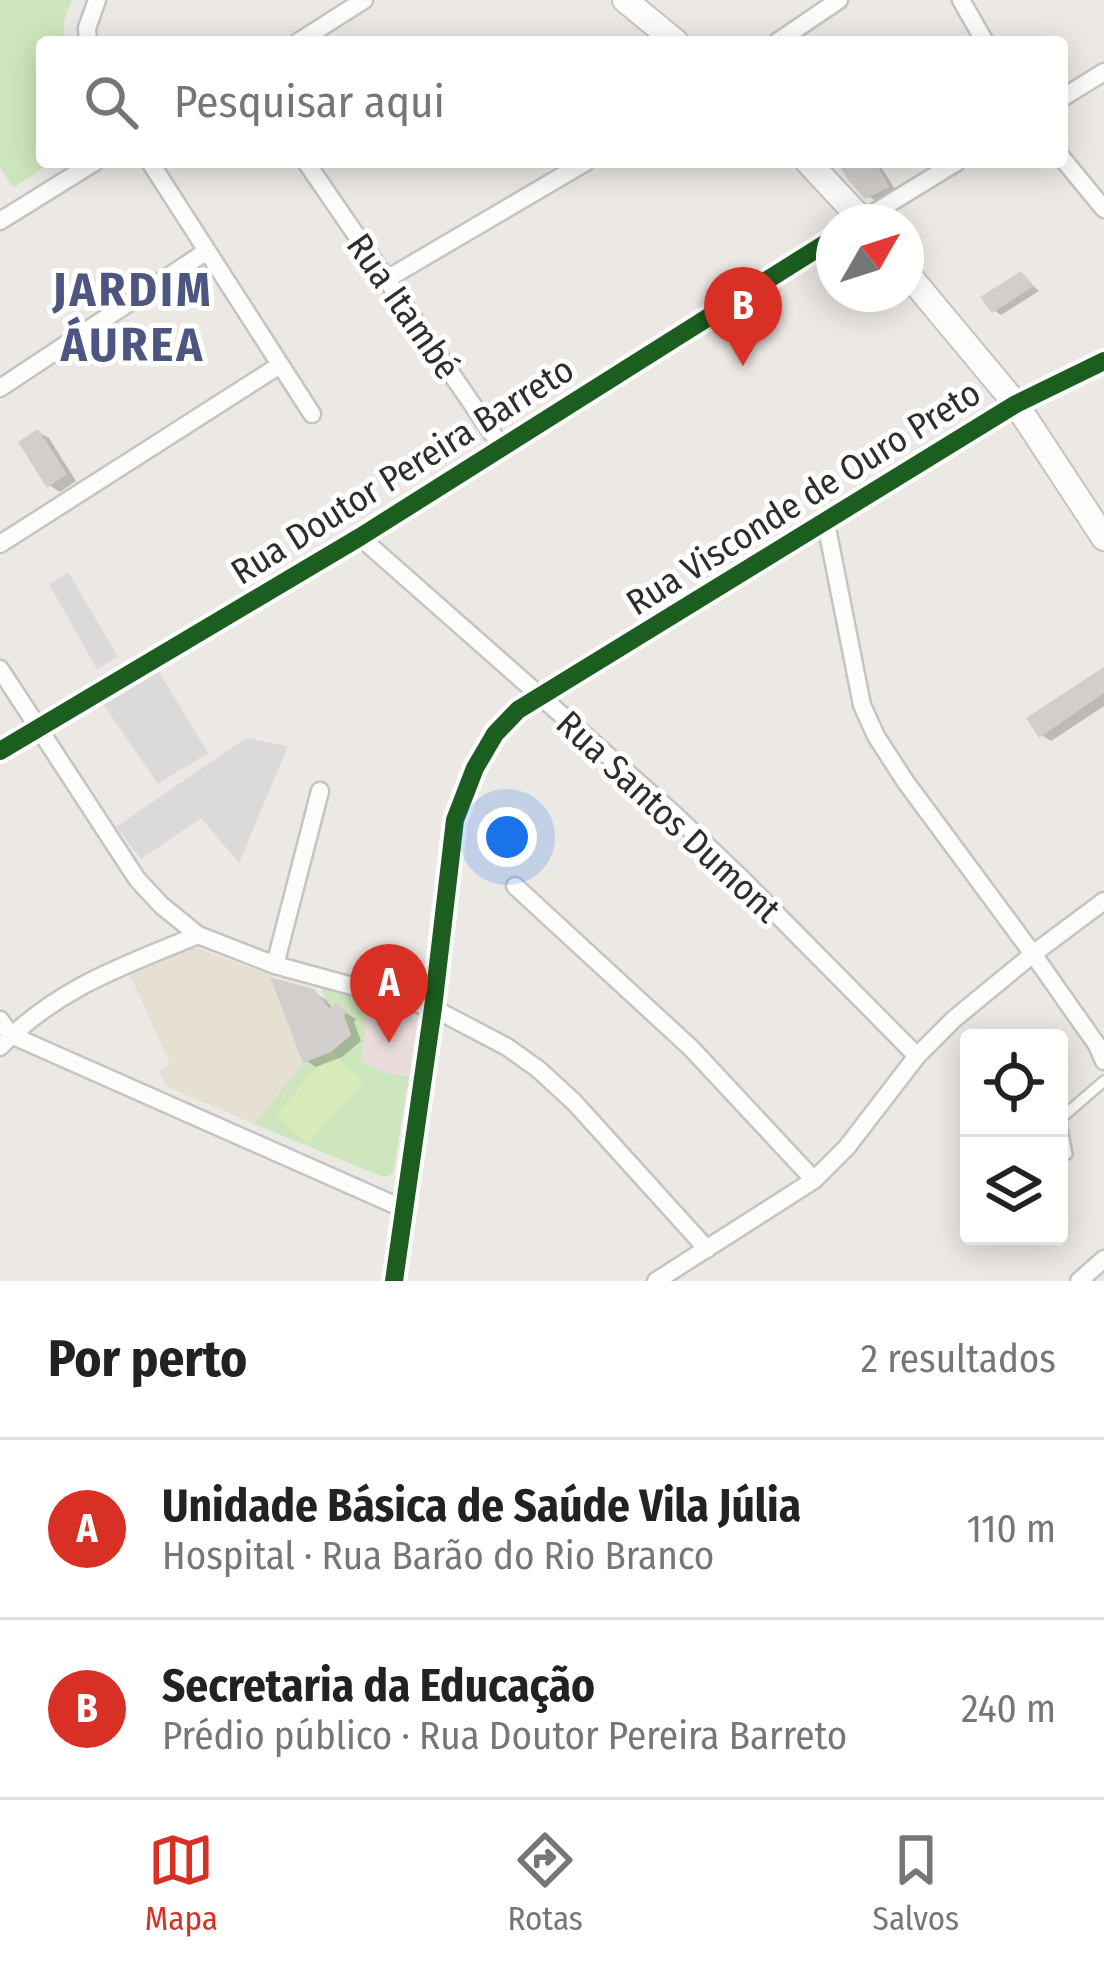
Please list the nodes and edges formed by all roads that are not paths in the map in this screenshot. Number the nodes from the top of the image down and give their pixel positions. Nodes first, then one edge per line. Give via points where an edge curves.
1 (97, 0) edge
2 (364, 0) edge
3 (625, 0) edge
4 (838, 0) edge
5 (961, 0) edge
6 (88, 36) edge
7 (307, 36) edge
8 (669, 36) edge
9 (786, 36) edge
10 (982, 36) edge
11 (1104, 72) edge
12 (1068, 94) edge
13 (1068, 165) edge
14 (84, 168) edge
15 (154, 168) edge
16 (310, 168) edge
17 (576, 168) edge
18 (813, 168) edge
19 (947, 168) edge
20 (846, 204) edge
21 (889, 204) edge
22 (1104, 209) edge
23 (0, 221) edge
24 (816, 249) edge
25 (207, 251) junction
26 (385, 280) junction
27 (924, 294) edge
28 (1104, 361) edge
29 (280, 365) junction
30 (0, 388) edge
31 (1016, 404) junction
32 (312, 414) dead end
33 (503, 449) junction
34 (826, 523) junction
35 (360, 537) junction
36 (1104, 538) edge
37 (0, 544) edge
38 (0, 670) edge
39 (541, 697) junction
40 (37, 728) junction
41 (0, 751) edge
42 (320, 791) dead end
43 (515, 886) dead end
44 (1104, 901) edge
45 (198, 935) junction
46 (1033, 953) junction
47 (275, 965) junction
48 (434, 1008) junction
49 (4, 1034) edge
50 (917, 1056) junction
51 (1104, 1061) edge
52 (1104, 1081) edge
53 (1064, 1137) edge
54 (814, 1180) junction
55 (404, 1209) junction
56 (707, 1249) junction
57 (1104, 1258) edge
58 (394, 1281) edge
59 (656, 1281) edge
60 (1079, 1281) edge

1 - 6 street
2 - 7 street
3 - 8 main road
4 - 9 street
5 - 10 street
11 - 12 street
13 - 22 street
14 - 23 street
15 - 25 street
16 - 26 street, Rua Itambé
17 - 26 street
18 - 20 main road
19 - 21 street
24 - 33 street, Rua Doutor Pereira Barreto
25 - 29 street
25 - 30 street
26 - 33 street, Rua Itambé
27 - 31 main road
28 - 31 street, Rua Visconde de Ouro Preto
29 - 32 street
29 - 37 street
31 - 34 street, Rua Visconde de Ouro Preto
31 - 36 main road
33 - 35 street, Rua Doutor Pereira Barreto
34 - 39 street, Rua Visconde de Ouro Preto
34 - 46 street via 862,705 876,736
35 - 39 street, Rua Santos Dumont
35 - 40 street, Rua Doutor Pereira Barreto
38 - 40 street
39 - 48 street, Rua Visconde de Ouro Preto via 495,734 455,820
39 - 50 street, Rua Santos Dumont via 739,876
40 - 41 street, Rua Doutor Pereira Barreto
40 - 45 street via 137,879
42 - 47 street
43 - 54 street via 691,1048
44 - 46 street
45 - 47 street
45 - 49 street via 93,978
46 - 50 street
46 - 51 street
47 - 48 street
48 - 55 street, Rua Visconde de Ouro Preto
48 - 56 street via 538,1069
49 - 55 street
50 - 54 street
52 - 53 lane via 1060,1119
54 - 56 street
55 - 58 street, Rua Visconde de Ouro Preto
56 - 59 street
57 - 60 street

